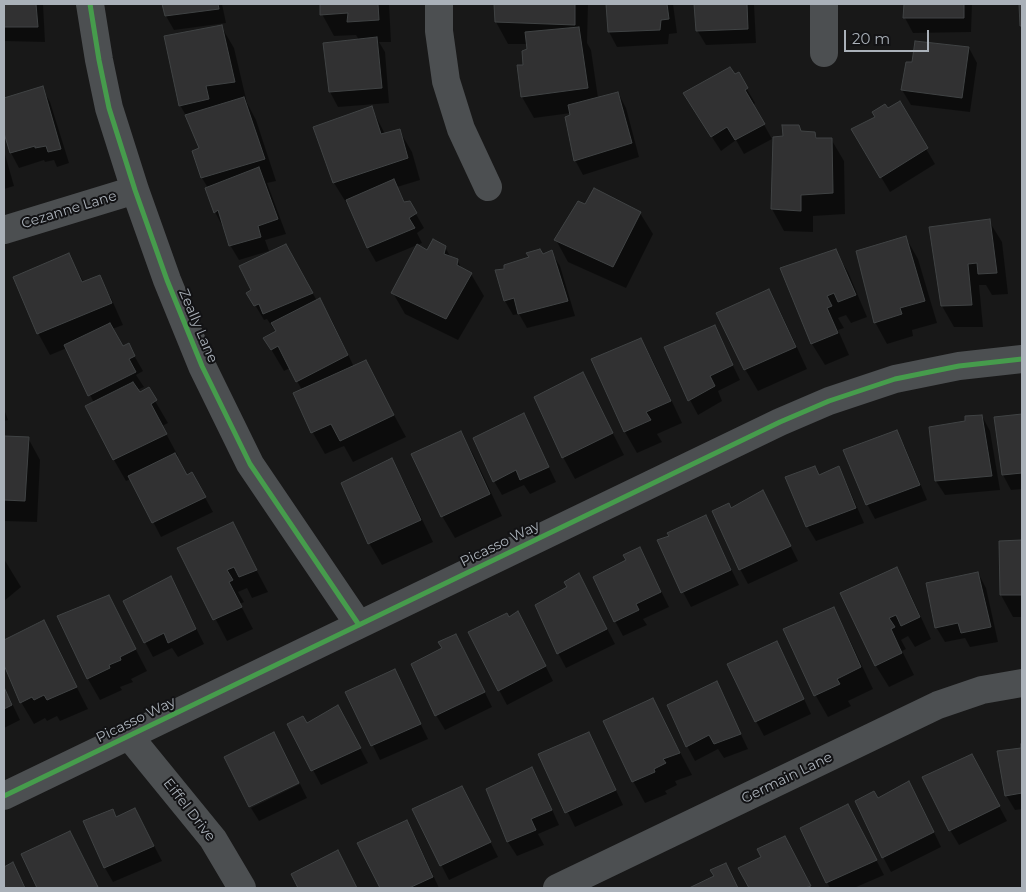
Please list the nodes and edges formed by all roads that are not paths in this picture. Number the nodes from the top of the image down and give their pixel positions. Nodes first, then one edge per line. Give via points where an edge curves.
1 (90, 4) edge
2 (439, 4) edge
3 (824, 4) edge
4 (824, 53) dead end
5 (488, 187) dead end
6 (135, 190) junction
7 (4, 230) edge
8 (1022, 359) edge
9 (358, 625) junction
10 (1022, 683) edge
11 (129, 736) junction
12 (4, 796) edge
13 (242, 888) edge
14 (557, 888) edge

1 - 6 street, Zeally Lane via 98,60
2 - 5 street via 446,81 461,129
3 - 4 street
6 - 7 street, Cezanne Lane
6 - 9 street, Zeally Lane via 166,280 250,464
8 - 9 street, Picasso Way via 959,366 895,379 829,401
9 - 11 street, Picasso Way
10 - 14 street, Germain Lane via 982,690 938,705
11 - 12 street, Picasso Way
11 - 13 street, Eiffel Drive via 213,839

